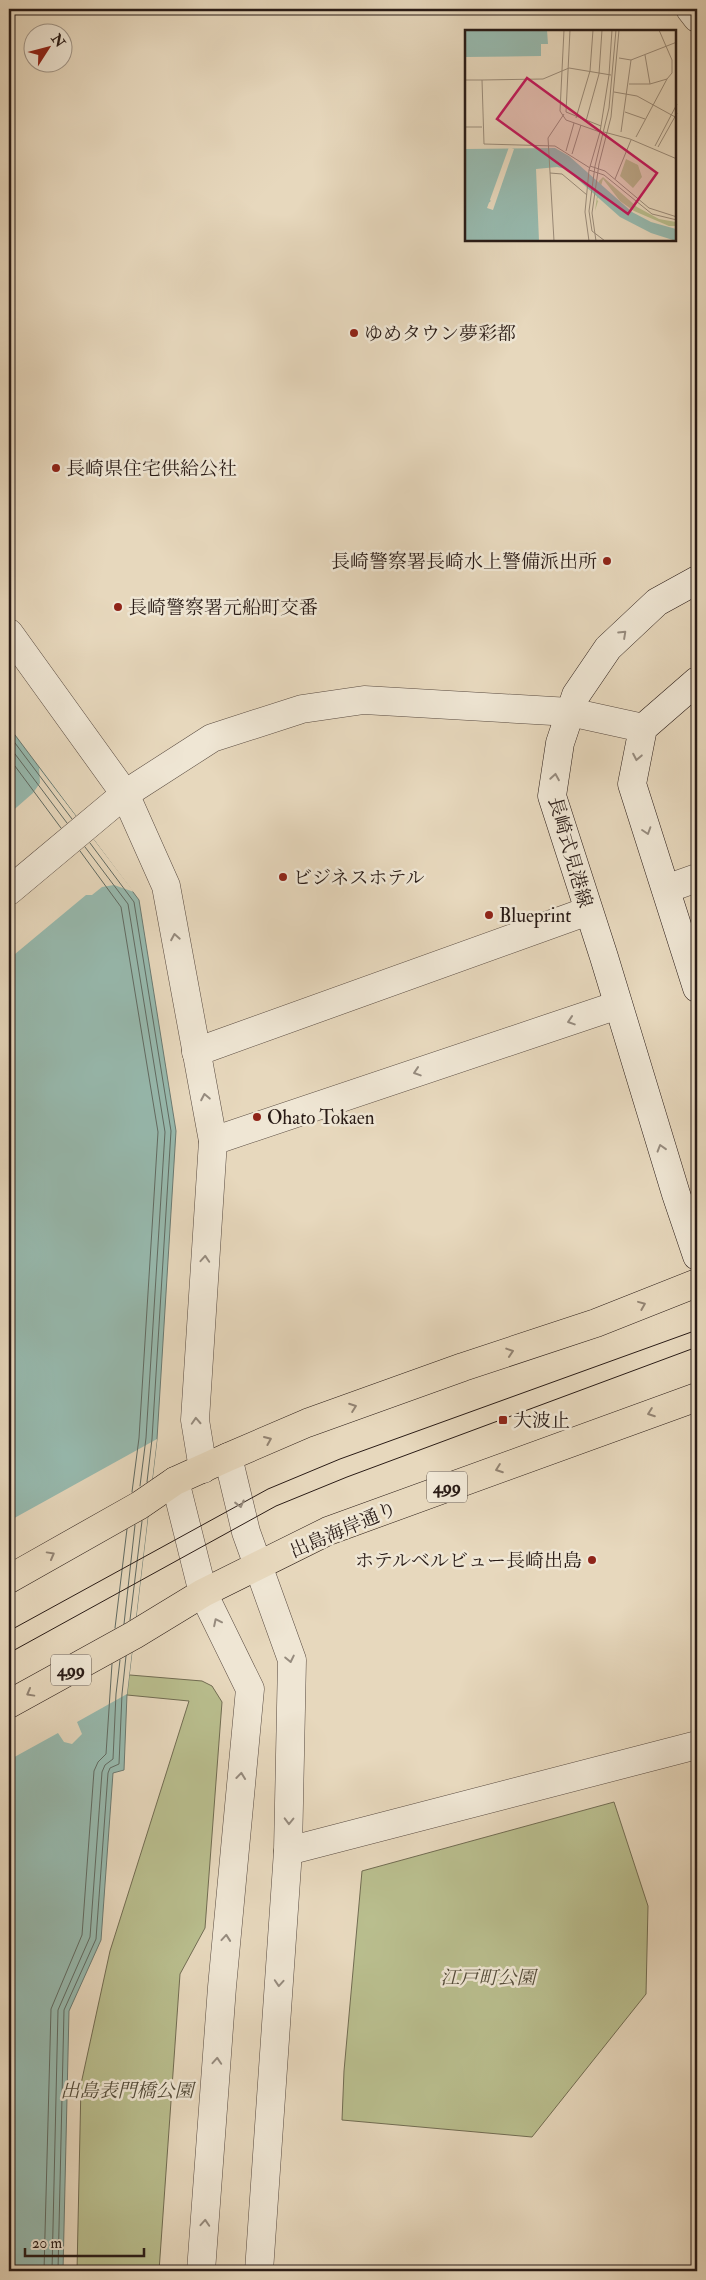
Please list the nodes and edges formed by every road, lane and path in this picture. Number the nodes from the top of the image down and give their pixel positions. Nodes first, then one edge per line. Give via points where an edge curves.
1 (690, 9) edge
2 (697, 18) edge
3 (697, 580) edge
4 (9, 634) edge
5 (697, 681) edge
6 (570, 712) junction
7 (643, 728) junction
8 (125, 794) junction
9 (697, 878) edge
10 (666, 889) junction
11 (9, 891) edge
12 (588, 911) junction
13 (697, 988) edge
14 (618, 1005) junction
15 (196, 1052) junction
16 (213, 1140) junction
17 (697, 1256) edge
18 (697, 1283) edge
19 (697, 1397) edge
20 (228, 1457) junction
21 (203, 1469) junction
22 (175, 1481) junction
23 (258, 1567) junction
24 (9, 1579) edge
25 (203, 1594) junction
26 (9, 1704) edge
27 (697, 1745) edge
28 (288, 1851) junction
29 (201, 2271) edge
30 (259, 2271) edge

1 - 2 street
6 -> 3 street, 長崎式見港線 via 576,695 608,648 657,602
4 - 8 street
5 - 7 street
6 - 7 street
6 - 8 street via 364,700 302,709 212,738
12 -> 6 street, 長崎式見港線 via 552,796 560,743
7 -> 10 street via 632,784
8 - 11 street
15 -> 8 street via 166,886
9 - 10 street
10 - 13 street
12 - 14 street, 長崎式見港線
12 - 15 street
14 -> 16 street
17 -> 14 street, 長崎式見港線
16 -> 15 street
21 -> 16 street via 195,1420
20 -> 18 highway via 307,1423 596,1323
19 -> 23 highway, 出島海岸通り / 499 via 328,1531
20 - 21 highway
20 -> 23 street
21 - 22 highway
24 -> 22 highway
22 - 25 street
23 - 25 highway, 出島海岸通り / 499
23 -> 28 street via 292,1660
25 -> 26 highway, 出島海岸通り / 499
29 -> 25 street via 224,1959 250,1689
27 - 28 street
28 -> 30 street

